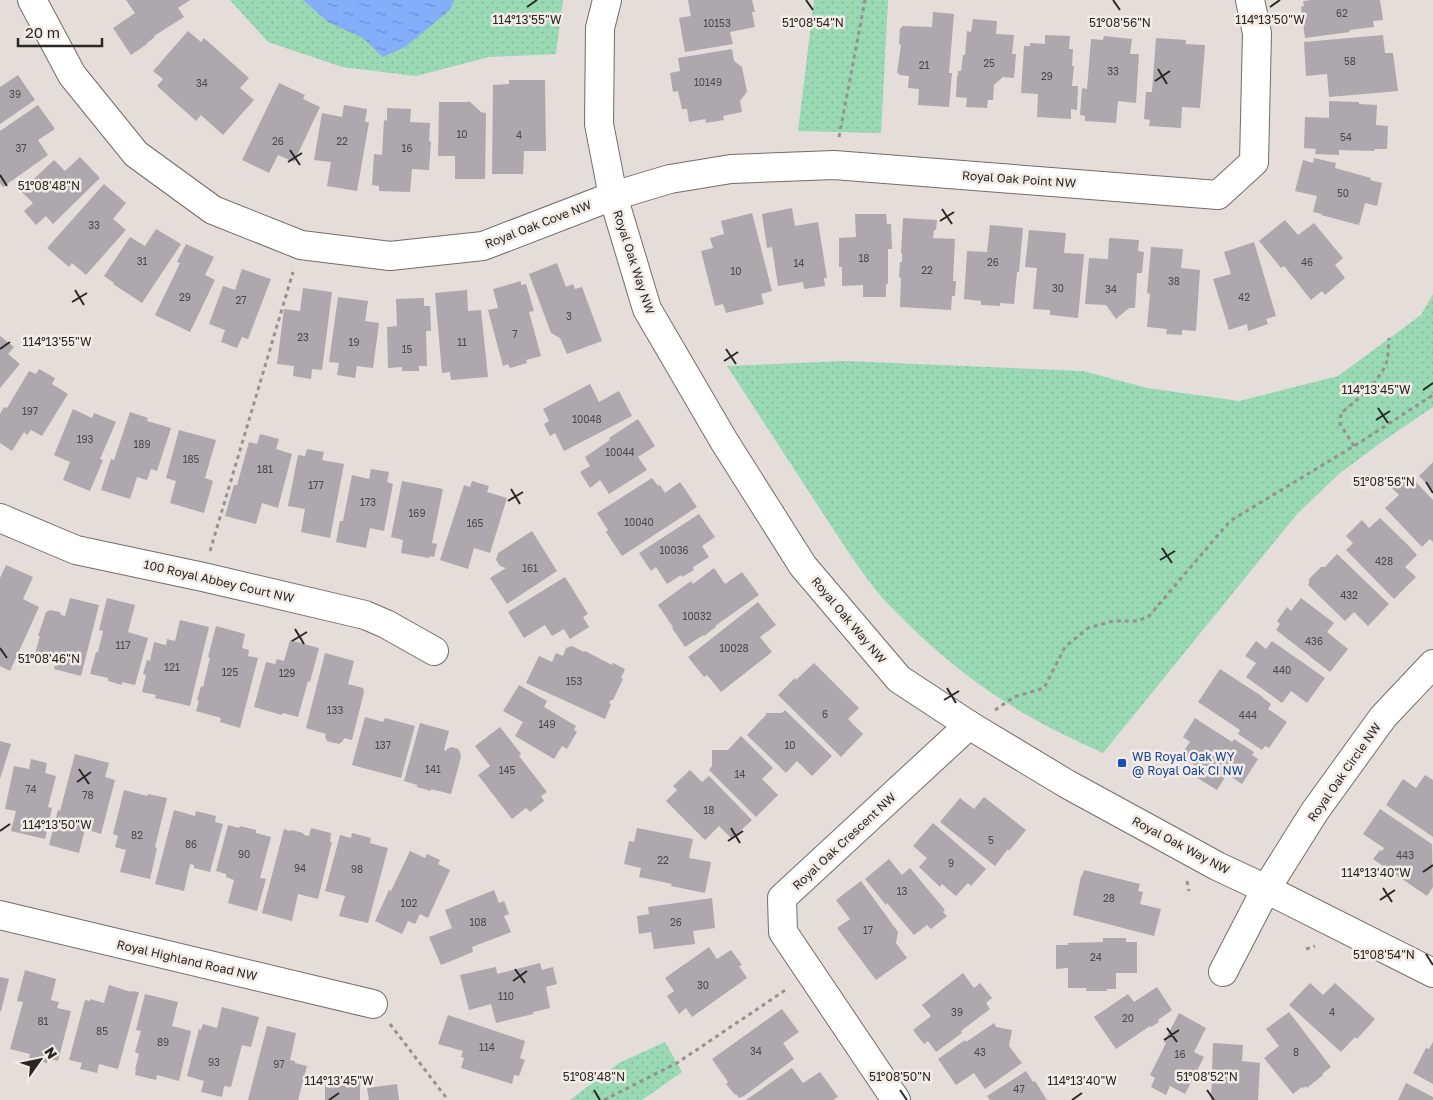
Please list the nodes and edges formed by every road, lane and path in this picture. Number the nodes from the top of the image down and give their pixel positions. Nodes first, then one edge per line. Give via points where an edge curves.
1 (32, 0) edge
2 (607, 0) edge
3 (865, 0) edge
4 (1250, 0) edge
5 (834, 165) junction
6 (612, 196) junction
7 (301, 245) junction
8 (1389, 338) dead end
9 (1433, 395) edge
10 (1354, 446) junction
11 (0, 518) edge
12 (203, 577) junction
13 (434, 651) dead end
14 (1433, 664) edge
15 (969, 725) junction
16 (1266, 889) junction
17 (0, 915) edge
18 (1223, 972) dead end
19 (1433, 973) edge
20 (811, 974) junction
21 (373, 1004) joint
22 (448, 1100) edge
23 (604, 1100) edge
24 (896, 1100) edge

1 - 7 street, Royal Oak Cove NW via 72,75 136,154 213,210
2 - 6 street, Royal Oak Way NW via 600,28 599,124
3 - 5 path
4 - 5 street, Royal Oak Point NW via 1257,33 1254,162 1218,195
5 - 6 street, Royal Oak Point NW via 731,169 670,179
6 - 7 street, Royal Oak Cove NW via 483,246 390,256
6 - 15 street, Royal Oak Way NW via 647,309 724,442 804,566 899,679
7 - 12 path
8 - 10 path via 1385,366 1374,382 1341,413 1340,424
9 - 10 path
10 - 15 path via 1230,521 1149,616 1138,621 1113,621 1088,628 1065,647 1044,688 1014,697
11 - 12 street, 100 Royal Abbey Court NW via 76,550
12 - 13 street, 100 Royal Abbey Court NW via 365,615
14 - 16 street, Royal Oak Circle NW via 1383,717 1315,811
15 - 16 street, Royal Oak Way NW via 1067,784 1217,866
15 - 20 street, Royal Oak Crescent NW via 782,898 783,932
16 - 18 street, Royal Oak Circle NW
16 - 19 street, Royal Oak Way NW
17 - 21 street, Royal Highland Road NW
20 - 23 path via 677,1063
20 - 24 street, Royal Oak Crescent NW
21 - 22 path

